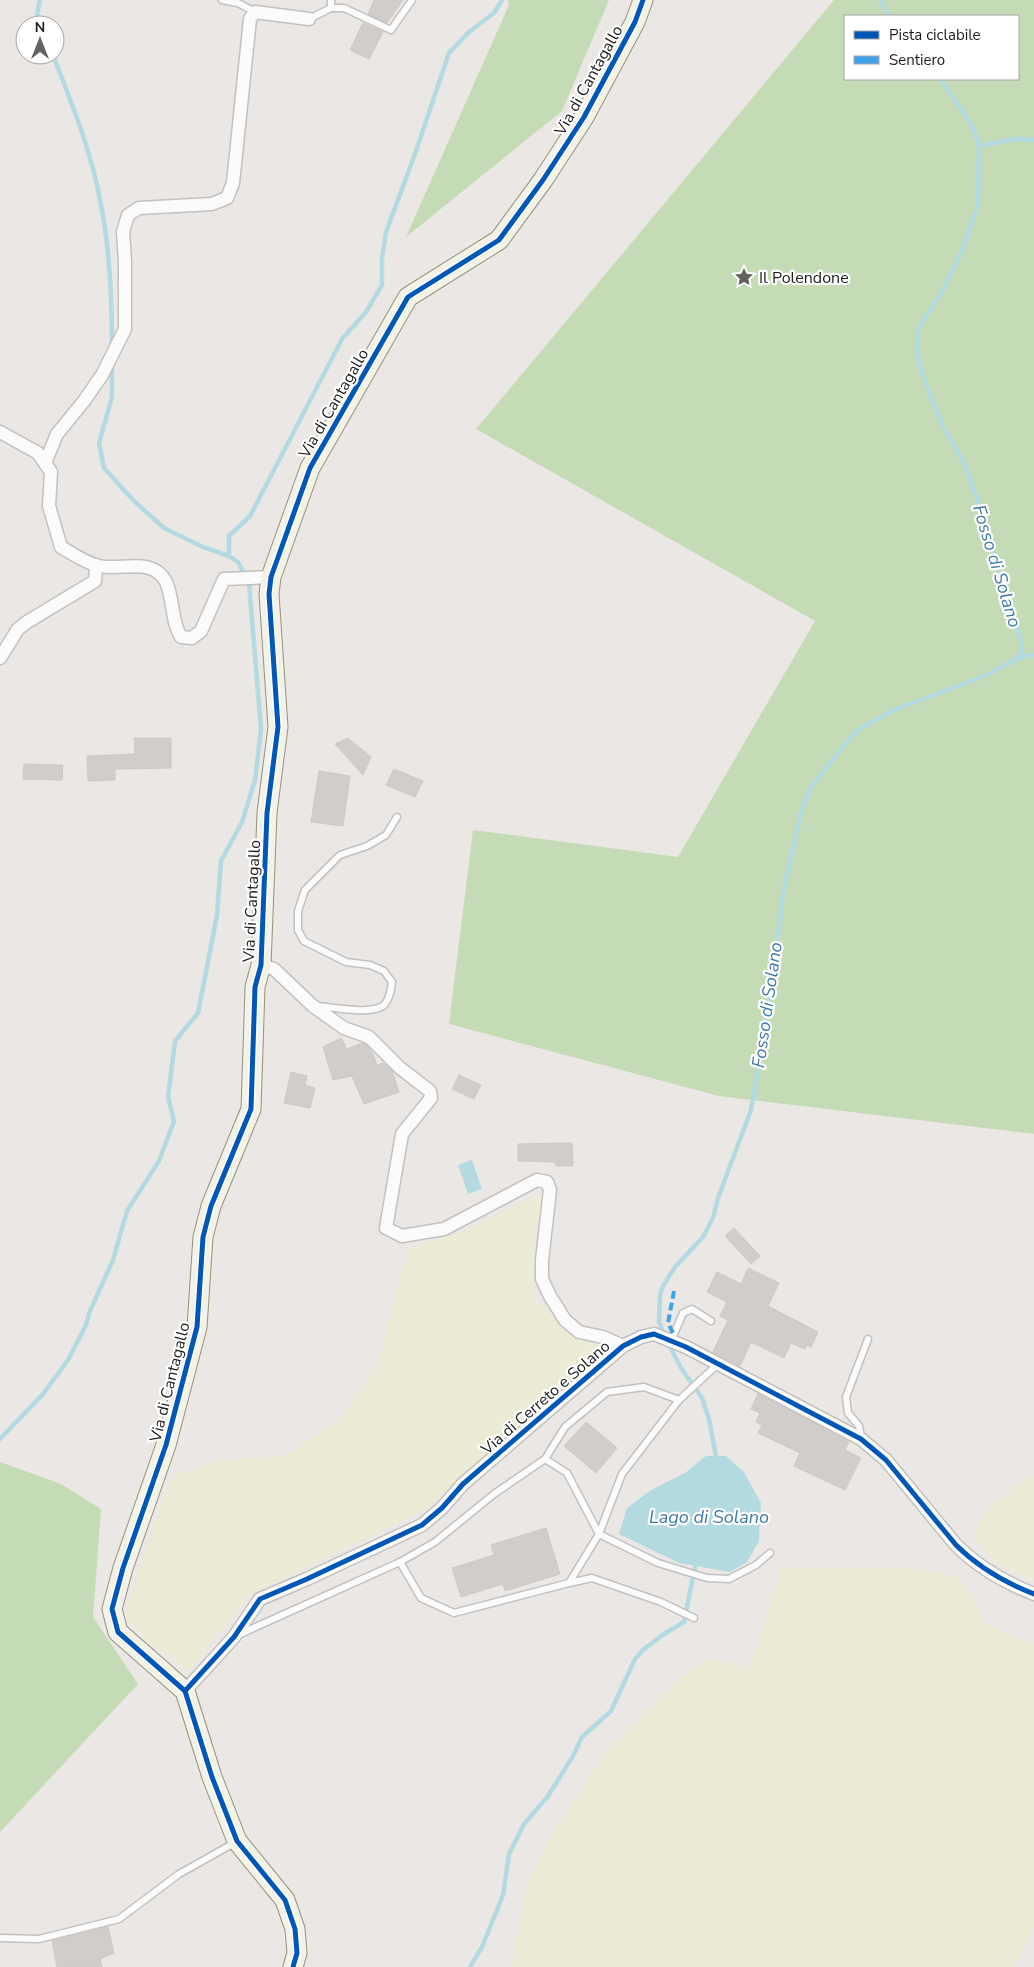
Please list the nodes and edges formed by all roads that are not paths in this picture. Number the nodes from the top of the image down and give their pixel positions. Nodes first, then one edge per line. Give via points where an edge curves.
1 (222, 0) edge
2 (331, 0) edge
3 (412, 0) edge
4 (643, 0) edge
5 (331, 8) junction
6 (255, 12) junction
7 (309, 19) joint
8 (0, 432) edge
9 (45, 463) junction
10 (96, 565) junction
11 (262, 578) junction
12 (0, 658) edge
13 (397, 817) dead end
14 (261, 965) junction
15 (313, 1006) junction
16 (711, 1321) dead end
17 (868, 1339) dead end
18 (671, 1341) junction
19 (623, 1346) junction
20 (718, 1364) junction
21 (679, 1400) junction
22 (861, 1439) junction
23 (545, 1459) junction
24 (599, 1534) junction
25 (770, 1553) dead end
26 (400, 1562) junction
27 (569, 1584) junction
28 (1034, 1594) edge
29 (694, 1618) dead end
30 (234, 1637) junction
31 (185, 1691) junction
32 (237, 1841) junction
33 (0, 1938) edge
34 (293, 1967) edge

1 - 6 lane via 238,3
2 - 5 lane
3 - 5 lane via 391,30 344,8
4 - 11 street, Via di Cantagallo via 635,22 584,117 499,240 408,297 310,468
5 - 7 lane
6 - 7 street
6 - 9 street via 250,20 233,183 227,198 212,204 139,208 128,215 123,232 125,329 102,375 57,434
8 - 9 street via 38,453
9 - 10 street via 51,472 49,506 62,547
10 - 11 street via 145,566 157,572 165,582 173,603 176,628 181,637 192,638 201,631 224,579
10 - 12 street via 95,581 18,629
11 - 14 street, Via di Cantagallo via 269,594 278,727 267,814
13 - 15 lane via 386,835 367,846 340,855 305,890 298,911 298,930 304,941 346,962 370,965 384,971 392,982 390,995 384,1005 374,1010
14 - 15 street via 274,969
14 - 31 street, Via di Cantagallo via 255,987 251,1109 211,1206 202,1237 197,1327 166,1445 112,1609 118,1632
15 - 19 street via 344,1028 369,1037 400,1068 430,1090 431,1098 402,1134 386,1228 402,1236 444,1229 537,1180 547,1182 550,1190 542,1279 565,1320 579,1332 603,1337
16 - 18 lane via 692,1309 683,1313
17 - 22 lane via 846,1397 848,1413 858,1426
18 - 19 street, Via di Cerreto e Solano via 654,1334
18 - 20 street, Via di Cerreto e Solano
19 - 30 street, Via di Cerreto e Solano via 463,1484 422,1525 260,1599
20 - 21 lane
20 - 22 street, Via di Cerreto e Solano
21 - 23 lane via 644,1388 607,1392 565,1427
21 - 24 lane via 622,1474
22 - 28 street, Via di Cerreto e Solano via 886,1460 968,1556
23 - 24 lane via 567,1473
23 - 26 lane via 494,1494 435,1542
24 - 25 lane via 658,1563 707,1578 729,1579 756,1565
24 - 27 lane
26 - 27 lane via 421,1598 454,1614
26 - 30 lane
27 - 29 lane via 592,1578 661,1602
30 - 31 street, Via di Cerreto e Solano
31 - 32 street via 212,1777
32 - 33 lane via 179,1874 119,1919 39,1939
32 - 34 street via 285,1900 295,1929 297,1953

